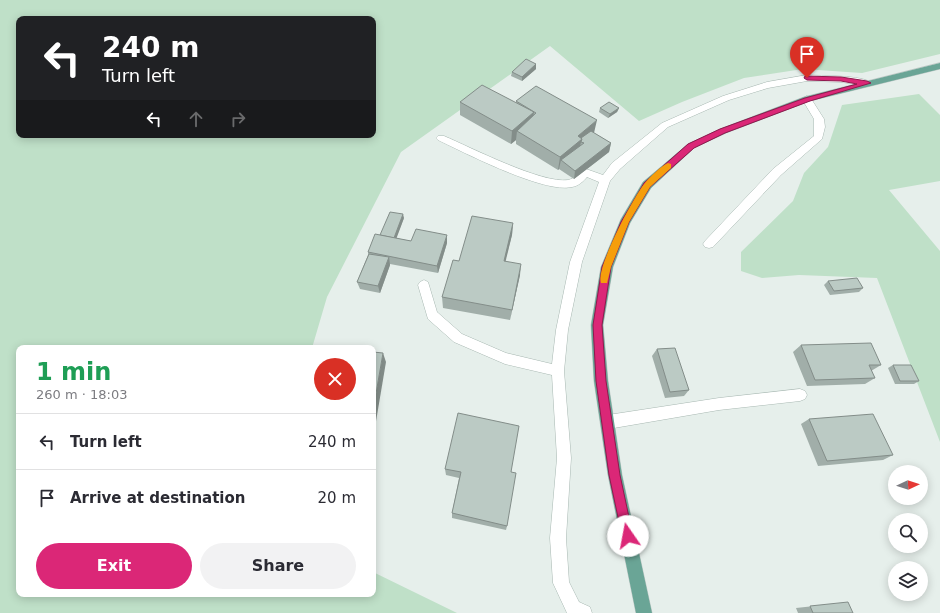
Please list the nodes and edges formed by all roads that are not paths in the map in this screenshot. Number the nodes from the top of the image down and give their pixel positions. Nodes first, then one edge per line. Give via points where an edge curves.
1 (940, 66) edge
2 (867, 83) junction
3 (807, 99) junction
4 (441, 138) dead end
5 (605, 180) junction
6 (709, 244) dead end
7 (424, 284) dead end
8 (558, 371) junction
9 (800, 396) dead end
10 (608, 422) junction
11 (584, 613) edge
12 (644, 613) edge

1 - 2 main road
2 - 3 main road
2 - 5 lane via 807,78 767,85 726,98 665,125 616,166
3 - 6 lane via 819,119 819,137 777,172
3 - 10 main road via 691,146 647,185 625,222 606,267 597,325 601,381
4 - 5 lane via 538,179 556,184 570,184 586,173
5 - 8 lane via 576,262 562,330
7 - 8 lane via 432,315 458,338 505,358
8 - 11 lane via 564,458 558,538 561,583 573,608
9 - 10 lane via 719,404
10 - 12 main road via 615,475

